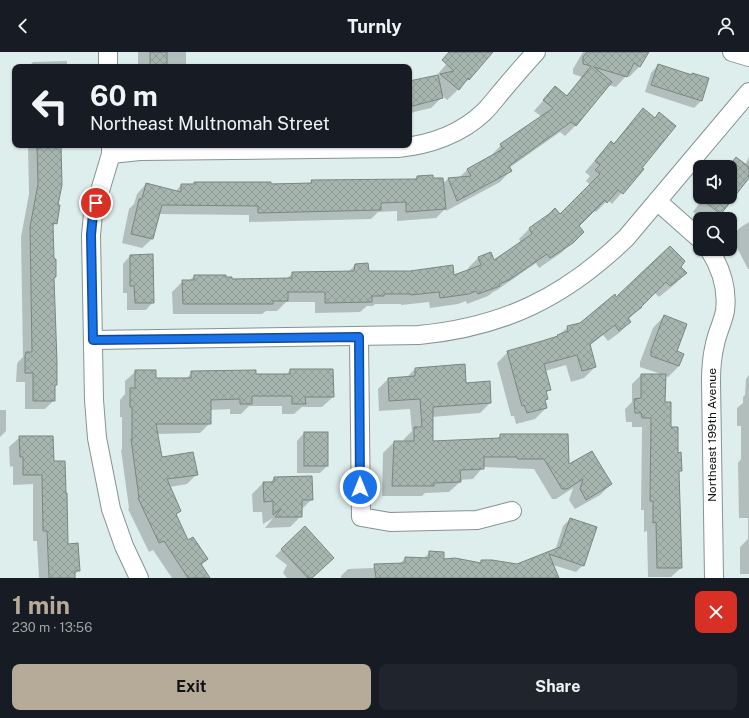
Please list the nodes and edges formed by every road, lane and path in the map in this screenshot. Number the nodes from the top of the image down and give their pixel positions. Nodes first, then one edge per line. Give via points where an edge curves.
1 (108, 52) edge
2 (732, 52) edge
3 (530, 54) edge
4 (749, 57) edge
5 (108, 64) edge
6 (749, 92) edge
7 (412, 146) edge
8 (398, 148) edge
9 (111, 150) edge
10 (657, 201) junction
11 (693, 233) edge
12 (713, 256) edge
13 (359, 337) junction
14 (93, 340) junction
15 (512, 511) dead end
16 (140, 578) edge
17 (714, 578) edge

1 - 5 street
2 - 4 street
3 - 7 street via 483,113 445,137
6 - 10 street
8 - 9 street
9 - 14 street via 98,192 91,235
10 - 11 street
10 - 13 street via 606,257 554,295 525,309 493,322 466,329 419,335
12 - 17 street, Northeast 199th Avenue via 724,281 726,296 725,312 712,357
13 - 14 street
13 - 15 street via 361,517 390,522 477,520
14 - 16 street via 94,400 110,509

